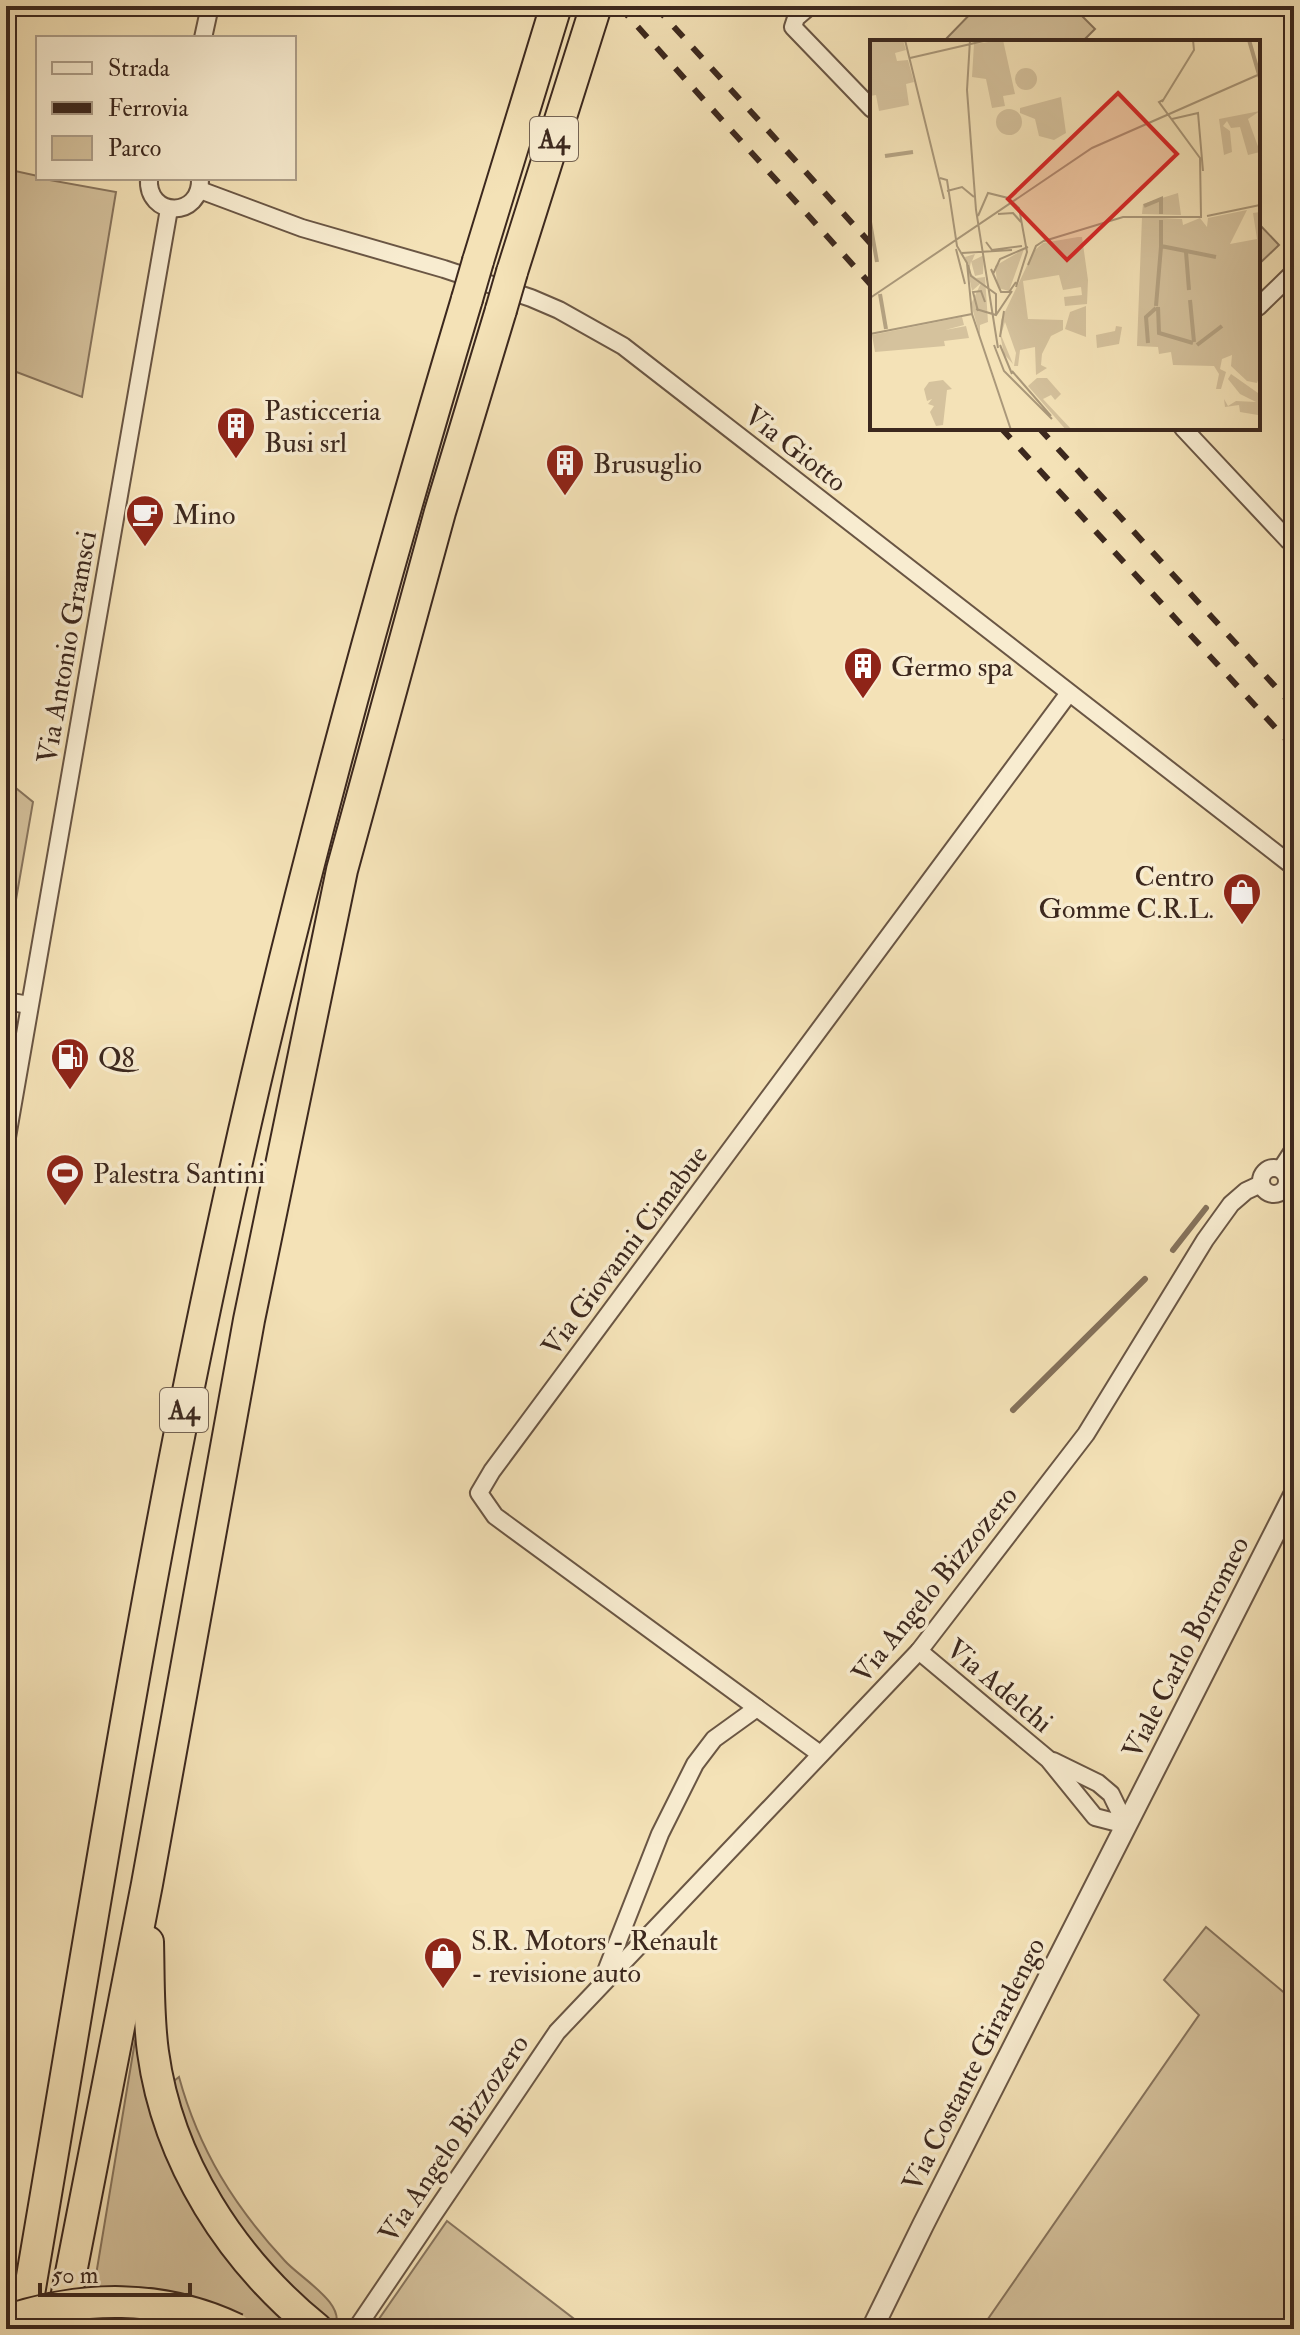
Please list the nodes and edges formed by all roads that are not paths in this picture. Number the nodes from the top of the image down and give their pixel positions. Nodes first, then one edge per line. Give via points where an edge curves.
1 (210, 6) edge
2 (556, 6) edge
3 (596, 6) edge
4 (810, 6) edge
5 (203, 36) edge
6 (870, 107) edge
7 (149, 180) edge
8 (200, 184) edge
9 (169, 209) junction
10 (1294, 272) edge
11 (1260, 305) edge
12 (1185, 430) edge
13 (1289, 541) dead end
14 (1069, 693) junction
15 (1294, 867) edge
16 (6, 1001) edge
17 (29, 1005) junction
18 (6, 1143) edge
19 (1294, 1149) edge
20 (1281, 1169) junction
21 (1261, 1184) junction
22 (1289, 1195) edge
23 (1294, 1495) edge
24 (919, 1651) junction
25 (131, 1703) junction
26 (757, 1708) junction
27 (820, 1754) junction
28 (1048, 1759) junction
29 (1126, 1825) junction
30 (147, 1884) junction
31 (602, 1983) junction
32 (6, 2321) edge
33 (316, 2328) edge
34 (7, 2329) edge
35 (23, 2329) edge
36 (60, 2329) edge
37 (236, 2329) edge
38 (356, 2329) edge
39 (872, 2329) edge

1 - 5 street
2 - 25 highway, A4, bridge via 406,503 308,861 217,1252
3 - 30 highway, A4, bridge via 440,512 342,870 249,1320
4 - 6 street via 793,23 796,31
7 - 9 street via 154,199
8 - 9 street via 197,197 185,207
8 - 14 street, Via Giotto via 302,228 531,298 623,346
9 - 17 street, Via Antonio Gramsci
10 - 11 street
12 - 13 street
14 - 15 street, Via Giotto
14 - 26 street, Via Giovanni Cimabue via 479,1493 495,1516
16 - 17 street
17 - 18 street, Via Antonio Gramsci
19 - 20 street
20 - 21 street via 1264,1172
20 - 22 street
21 - 22 street via 1268,1193
21 - 24 street, Via Angelo Bizzozero via 1231,1204 1086,1434
23 - 29 street, Viale Carlo Borromeo
24 - 27 street, Via Angelo Bizzozero
24 - 28 street, Via Adelchi
25 - 34 highway via 100,1811
25 - 35 highway, A4
26 - 27 street, Via Giovanni Cimabue
26 - 31 street, Via Angelo Bizzozero via 714,1739 695,1764 660,1834
27 - 31 street, Via Angelo Bizzozero
28 - 29 street via 1095,1817
28 - 29 street via 1111,1794
29 - 39 street, Via Costante Girardengo
30 - 33 highway via 153,2052 173,2130 227,2236 263,2280
30 - 36 highway, A4
31 - 38 street, Via Angelo Bizzozero via 538,2057
32 - 37 highway, bridge via 46,2308 131,2301 212,2317

